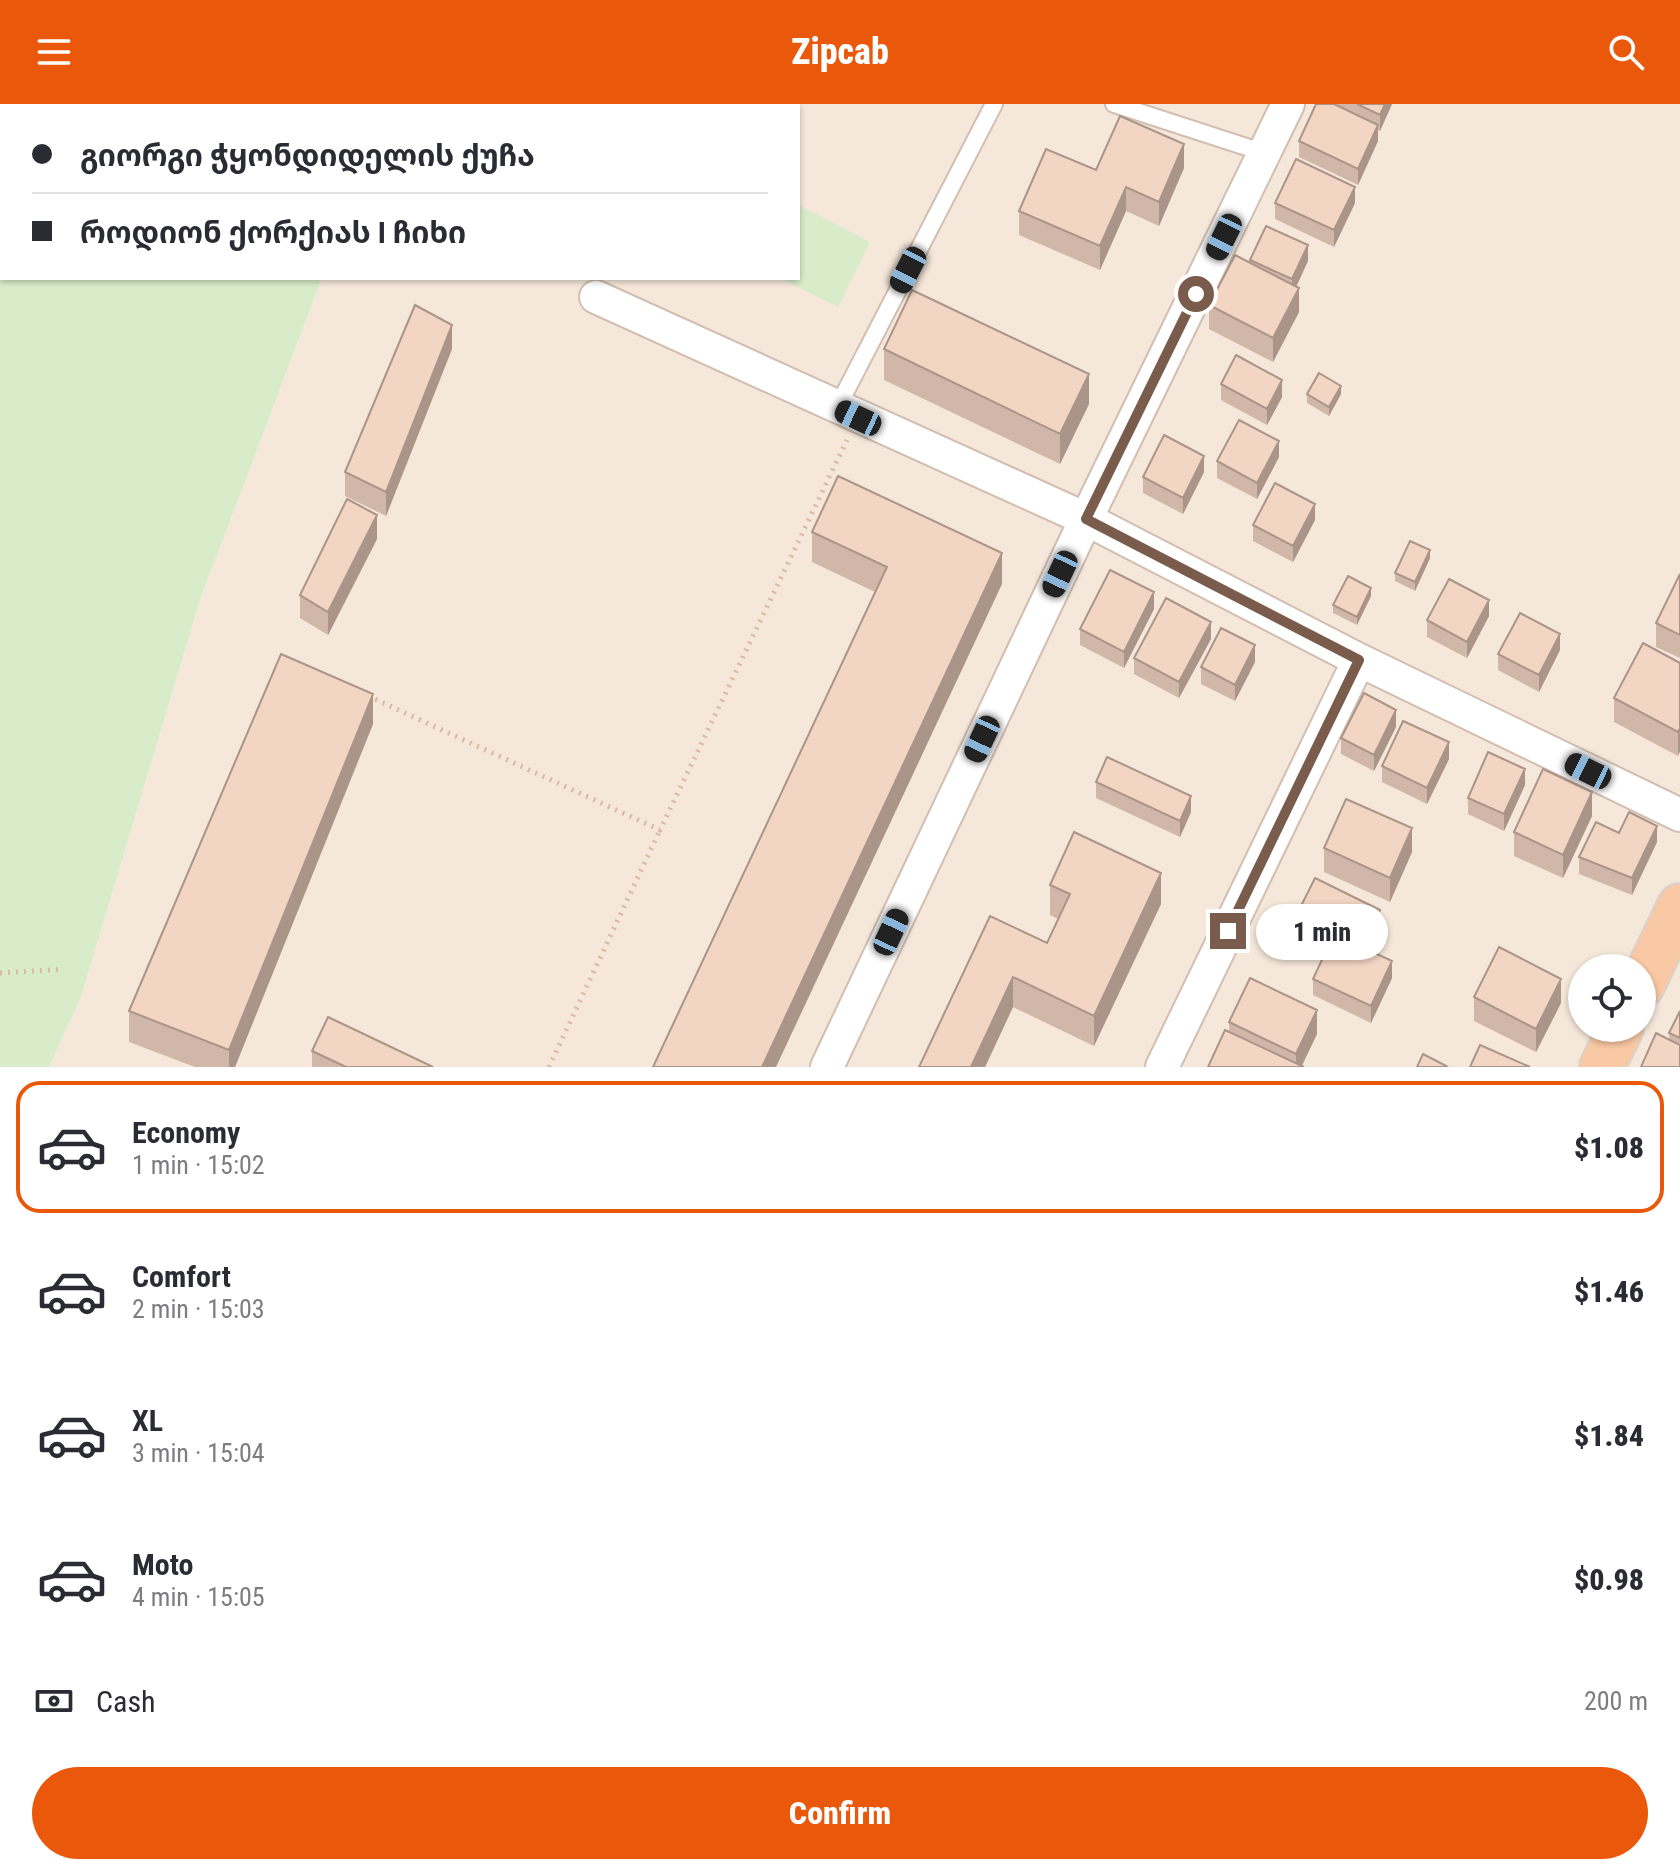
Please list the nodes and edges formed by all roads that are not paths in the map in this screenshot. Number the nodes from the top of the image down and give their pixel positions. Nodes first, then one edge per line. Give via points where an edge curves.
1 (994, 104) edge
2 (1114, 104) edge
3 (1288, 104) edge
4 (1265, 153) junction
5 (596, 297) dead end
6 (847, 413) junction
7 (1086, 519) junction
8 (1359, 660) junction
9 (1680, 815) edge
10 (1680, 906) edge
11 (1656, 956) edge
12 (1614, 1042) edge
13 (827, 1067) edge
14 (1162, 1067) edge
15 (1602, 1067) edge

1 - 6 lane
2 - 4 lane
3 - 4 street
4 - 7 street
5 - 6 street
6 - 7 street
7 - 8 street
7 - 13 street
8 - 9 street
8 - 14 street
10 - 11 highway
12 - 15 highway

